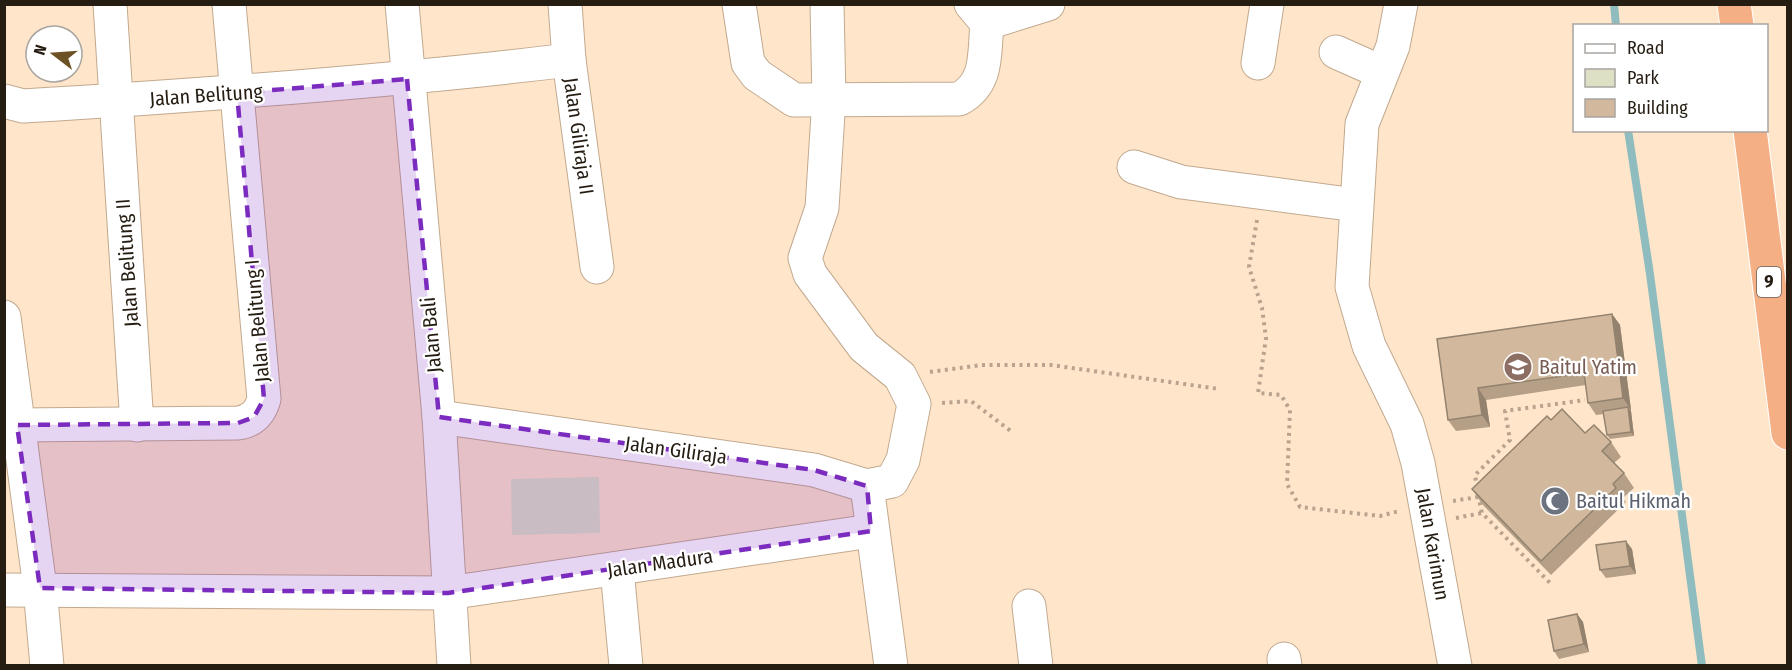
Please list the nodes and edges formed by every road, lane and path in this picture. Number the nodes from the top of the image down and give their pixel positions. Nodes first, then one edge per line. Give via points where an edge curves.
1 (110, 4) edge
2 (229, 4) edge
3 (402, 4) edge
4 (565, 4) edge
5 (739, 4) edge
6 (827, 4) edge
7 (1048, 4) edge
8 (1266, 4) edge
9 (1401, 4) edge
10 (1734, 4) edge
11 (979, 14) edge
12 (1737, 24) edge
13 (1336, 52) dead end
14 (569, 60) junction
15 (1258, 63) dead end
16 (1381, 72) junction
17 (407, 79) junction
18 (237, 93) junction
19 (829, 98) junction
20 (4, 101) edge
21 (117, 101) junction
22 (1750, 132) edge
23 (1134, 167) dead end
24 (1262, 193) junction
25 (1356, 205) junction
26 (597, 267) dead end
27 (4, 317) edge
28 (1219, 389) dead end
29 (907, 390) junction
30 (1585, 400) edge
31 (439, 417) junction
32 (17, 425) junction
33 (137, 425) junction
34 (1012, 432) dead end
35 (1788, 433) edge
36 (867, 486) junction
37 (1478, 497) junction
38 (1463, 500) dead end
39 (1426, 505) junction
40 (1482, 513) junction
41 (1466, 517) dead end
42 (871, 531) junction
43 (617, 569) junction
44 (1550, 583) dead end
45 (40, 588) junction
46 (4, 590) edge
47 (448, 593) junction
48 (1029, 606) dead end
49 (47, 666) edge
50 (454, 666) edge
51 (626, 666) edge
52 (891, 666) edge
53 (1036, 666) edge
54 (1455, 666) edge

1 - 21 street, Jalan Belitung II
2 - 18 street, Jalan Belitung I
3 - 17 street, Jalan Bali
4 - 14 street, Jalan Giliraja II
5 - 19 street via 748,63 757,75 794,100
6 - 19 street
7 - 11 street
8 - 15 street
9 - 16 street, Jalan Karimun via 1393,45
10 - 12 highway
11 - 19 street via 982,71 972,92 959,99
13 - 16 street
14 - 17 street, Jalan Belitung
14 - 26 street, Jalan Giliraja II
16 - 25 street, Jalan Karimun via 1362,124
17 - 18 street, Jalan Belitung
17 - 31 street, Jalan Bali
18 - 21 street, Jalan Belitung
18 - 33 street, Jalan Belitung I via 262,407 248,422
19 - 29 street via 822,208 805,258 810,274 864,347
20 - 21 street, Jalan Belitung via 23,106
21 - 33 street, Jalan Belitung II
22 - 35 highway, 9
23 - 24 street via 1181,182
24 - 25 street
24 - 39 path via 1249,267 1262,308 1266,338 1258,393 1281,395 1290,410 1287,484 1300,507 1380,516
25 - 39 street, Jalan Karimun via 1352,287 1369,346 1407,424
27 - 32 street
28 - 29 path via 1051,365 982,365
29 - 34 path via 971,401
29 - 36 street via 903,460 892,481
30 - 37 path via 1505,411 1510,440 1475,475
31 - 36 street, Jalan Giliraja via 814,470
31 - 47 street, Jalan Bali
32 - 33 street, Jalan Belitung I
32 - 45 street
36 - 42 street
37 - 38 path
37 - 40 path
39 - 54 street, Jalan Karimun
40 - 41 path
40 - 44 path
42 - 43 street, Jalan Madura
42 - 52 street
43 - 47 street, Jalan Madura
43 - 51 street
45 - 46 street, Jalan Madura
45 - 47 street, Jalan Madura
45 - 49 street
47 - 50 street, Jalan Bali
48 - 53 street

